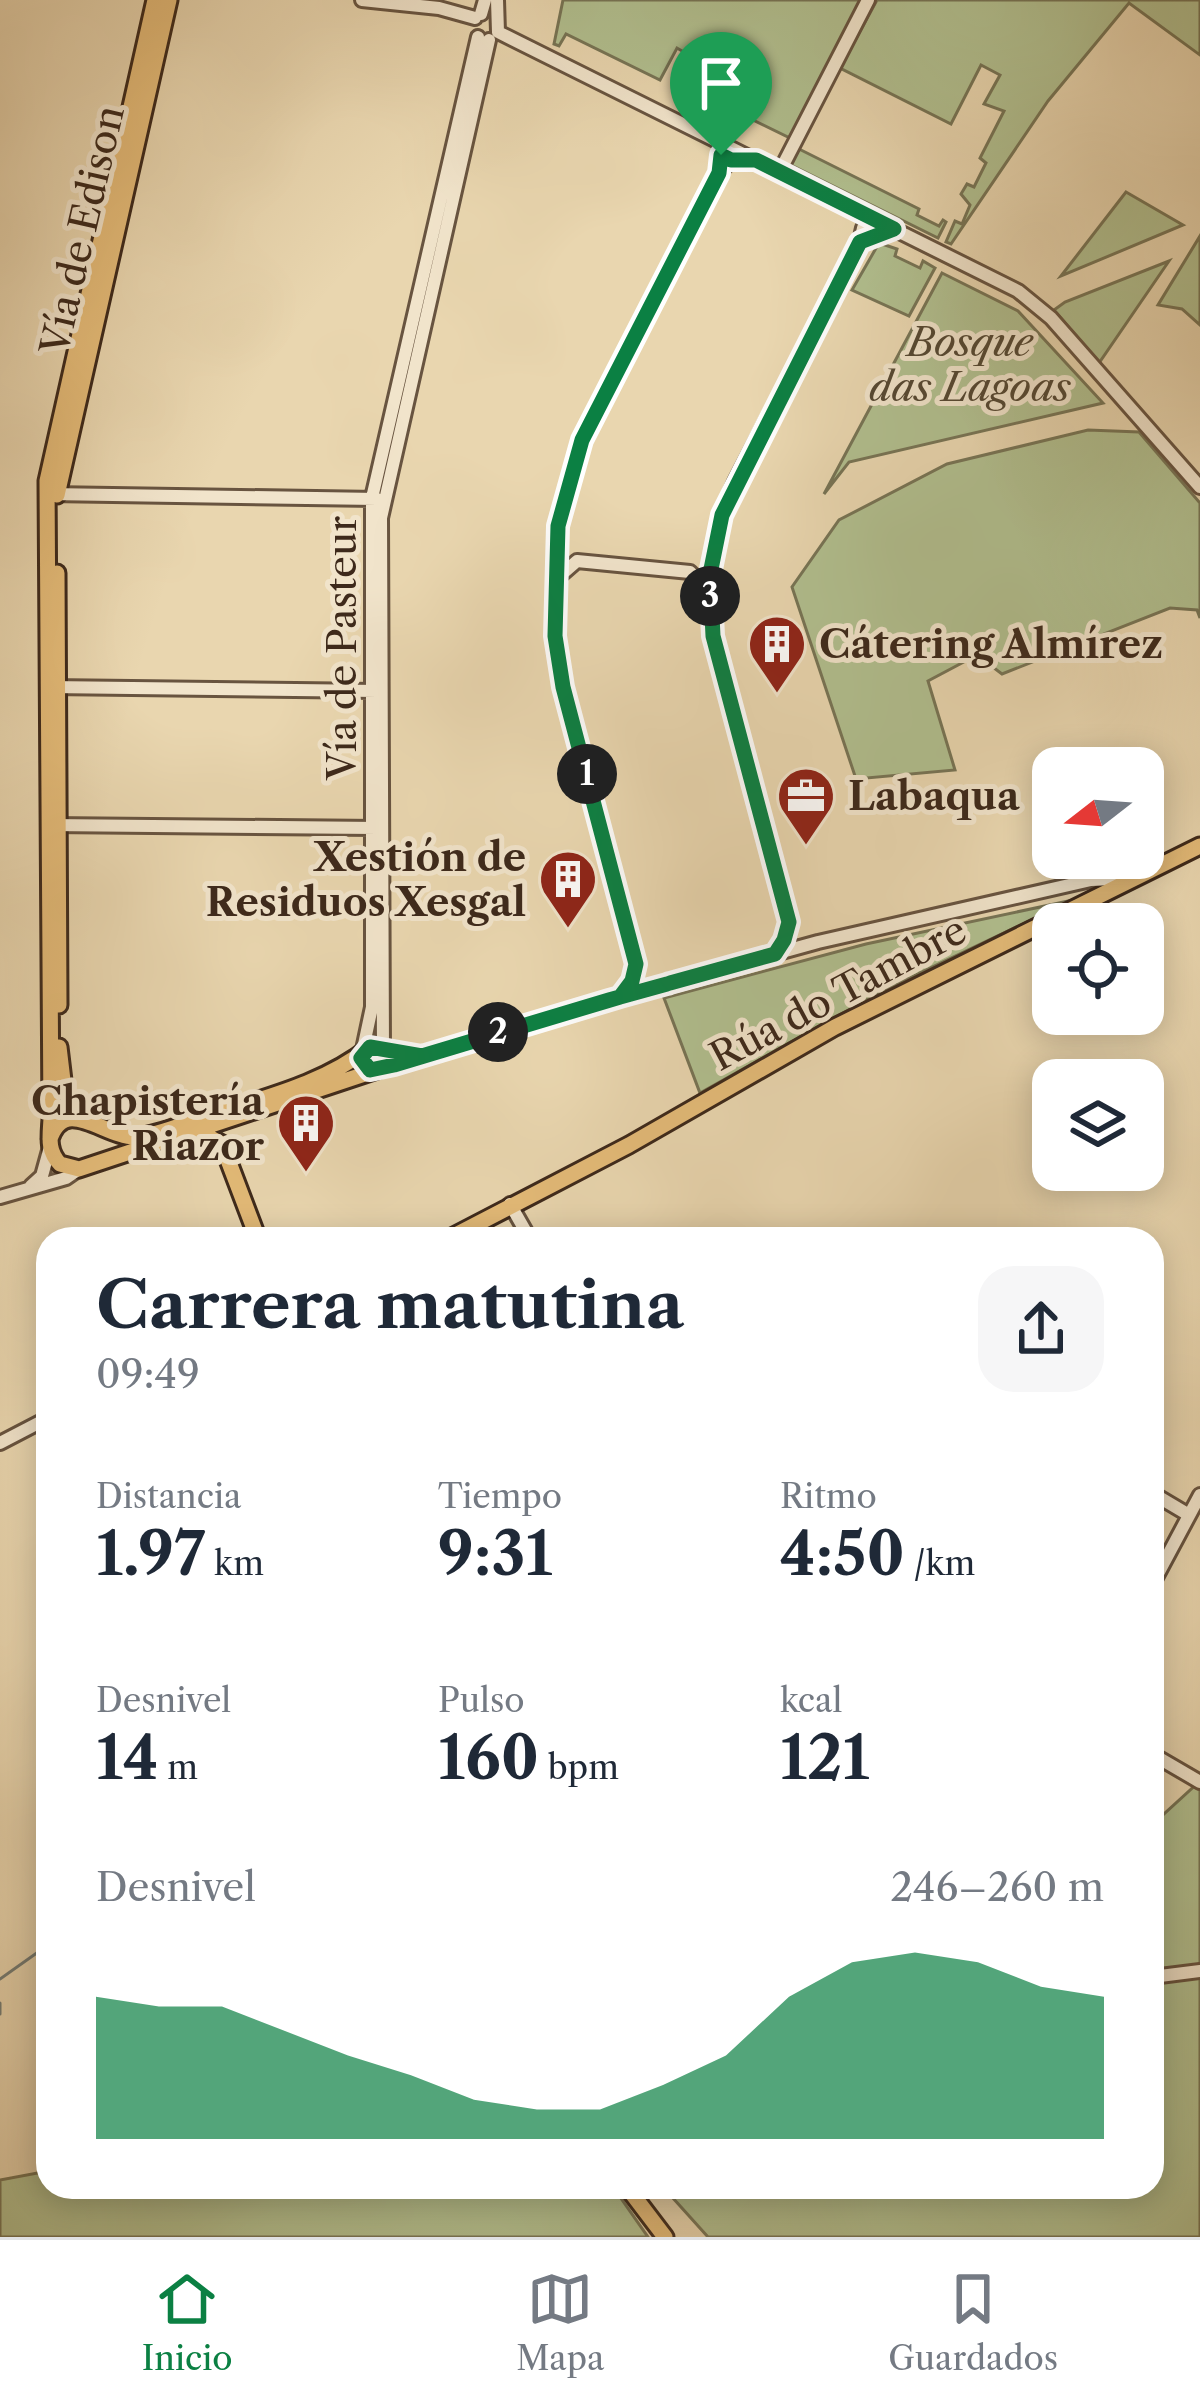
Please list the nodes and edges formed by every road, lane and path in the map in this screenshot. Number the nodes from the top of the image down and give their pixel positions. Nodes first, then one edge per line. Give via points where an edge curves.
1 (155, 0) edge
2 (169, 0) edge
3 (362, 0) edge
4 (497, 0) edge
5 (868, 0) edge
6 (480, 11) edge
7 (490, 32) junction
8 (728, 153) junction
9 (780, 171) junction
10 (853, 208) junction
11 (873, 218) junction
12 (894, 229) junction
13 (860, 242) junction
14 (1200, 487) edge
15 (52, 494) junction
16 (378, 499) junction
17 (557, 538) junction
18 (554, 560) junction
19 (573, 560) junction
20 (697, 573) junction
21 (554, 582) junction
22 (53, 687) junction
23 (376, 691) junction
24 (54, 825) junction
25 (376, 828) junction
26 (1200, 846) edge
27 (1096, 888) junction
28 (790, 926) junction
29 (814, 943) junction
30 (796, 948) junction
31 (775, 954) junction
32 (637, 968) junction
33 (667, 984) junction
34 (643, 991) junction
35 (620, 997) junction
36 (362, 1054) junction
37 (379, 1064) junction
38 (80, 1117) junction
39 (234, 1118) junction
40 (97, 1128) junction
41 (197, 1130) junction
42 (50, 1143) junction
43 (222, 1144) junction
44 (83, 1168) junction
45 (30, 1187) junction
46 (0, 1197) edge
47 (510, 1204) junction
48 (253, 1227) edge
49 (469, 1227) edge
50 (523, 1227) edge
51 (36, 1424) edge
52 (0, 1442) edge
53 (1200, 1495) edge
54 (1164, 1500) edge
55 (1189, 1515) junction
56 (1164, 1562) edge
57 (1164, 1761) edge
58 (1200, 1782) edge
59 (1200, 1971) edge
60 (1164, 1976) edge
61 (636, 2199) edge
62 (665, 2237) edge

1 - 15 main road, Vía de Edison via 50,465
2 - 15 main road, Vía de Edison
3 - 6 street
4 - 7 street, Vía de Pasteur
5 - 9 street
6 - 7 street
6 - 7 street via 473,30
7 - 8 street via 706,135
7 - 16 street, Vía de Pasteur
8 - 9 street
8 - 17 street via 582,440
9 - 10 street
10 - 11 street
10 - 13 street
11 - 12 street
11 - 13 street
12 - 13 street
12 - 14 street via 1042,308
13 - 20 street
15 - 16 street
15 - 22 main road, Vía de Edison
16 - 23 street, Vía de Pasteur
17 - 18 street
17 - 19 street
18 - 19 street
18 - 21 street
19 - 20 street
19 - 21 street
20 - 28 street via 710,592 713,636
21 - 32 street via 563,687
22 - 23 street
22 - 24 main road, Vía de Edison
23 - 25 street, Vía de Pasteur
24 - 25 street
24 - 38 main road, Vía de Edison via 59,1059
24 - 42 main road, Vía de Edison
25 - 36 street, Vía de Pasteur via 372,1007
25 - 37 street, Vía de Pasteur
26 - 27 main road, Rúa do Tambre
27 - 29 street
27 - 47 main road, Rúa do Tambre
28 - 29 street
28 - 30 street
28 - 31 street
29 - 30 street
30 - 31 street
31 - 33 street
32 - 33 street
32 - 34 street
32 - 35 street
33 - 34 street
34 - 35 street
35 - 37 street
36 - 37 main road via 363,1066
36 - 40 main road via 322,1077 150,1134
37 - 39 main road
38 - 40 main road
38 - 42 main road via 57,1124
39 - 41 main road
39 - 43 main road
40 - 44 main road via 100,1150
41 - 43 main road
41 - 44 main road
42 - 44 main road via 60,1164
42 - 45 street via 42,1176
43 - 48 main road
44 - 45 street
45 - 46 street
47 - 49 main road, Rúa do Tambre
47 - 50 street
51 - 52 street
53 - 55 street
54 - 55 street
55 - 56 street
57 - 58 street
59 - 60 street
61 - 62 main road

